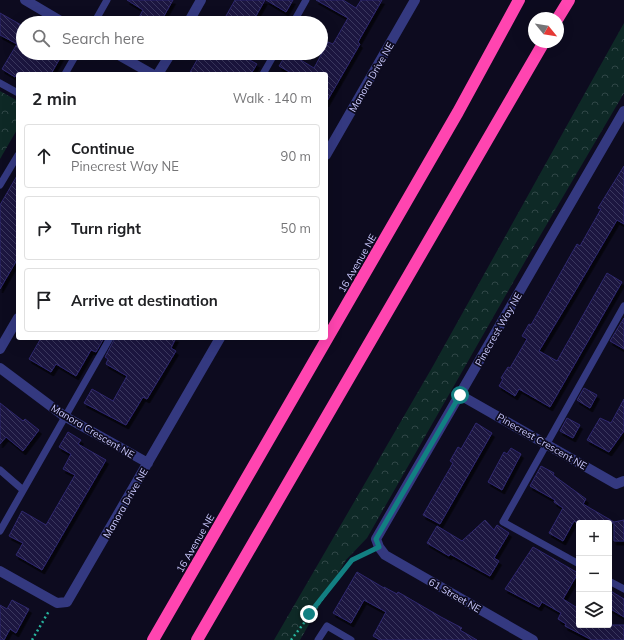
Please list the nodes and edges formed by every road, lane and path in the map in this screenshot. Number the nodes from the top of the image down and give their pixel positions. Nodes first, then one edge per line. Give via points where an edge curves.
1 (26, 0) edge
2 (107, 0) edge
3 (201, 0) edge
4 (306, 0) edge
5 (415, 0) edge
6 (520, 0) edge
7 (569, 0) edge
8 (562, 12) edge
9 (52, 16) edge
10 (98, 16) edge
11 (192, 16) edge
12 (296, 16) edge
13 (541, 48) edge
14 (73, 60) edge
15 (127, 60) edge
16 (166, 60) edge
17 (271, 60) edge
18 (66, 72) edge
19 (148, 72) edge
20 (159, 72) edge
21 (264, 72) edge
22 (0, 83) edge
23 (16, 92) edge
24 (624, 111) edge
25 (328, 152) edge
26 (16, 158) edge
27 (0, 185) edge
28 (624, 306) edge
29 (16, 321) edge
30 (328, 337) edge
31 (109, 340) edge
32 (219, 340) edge
33 (326, 340) edge
34 (0, 349) edge
35 (0, 368) edge
36 (460, 395) junction
37 (64, 416) junction
38 (546, 443) junction
39 (148, 463) junction
40 (0, 470) edge
41 (624, 481) edge
42 (23, 490) junction
43 (0, 531) edge
44 (379, 547) junction
45 (576, 562) edge
46 (0, 571) edge
47 (612, 583) edge
48 (624, 589) edge
49 (49, 610) dead end
50 (32, 640) edge
51 (153, 640) edge
52 (196, 640) edge
53 (291, 640) edge
54 (318, 640) edge
55 (352, 640) edge
56 (533, 640) edge

1 - 9 street
2 - 10 lane
3 - 11 street
4 - 12 lane
5 - 25 street, Manora Drive NE
6 - 30 highway, 16 Avenue NE
7 - 8 highway
13 - 52 highway
14 - 18 lane
15 - 19 street
16 - 20 street
17 - 21 lane
22 - 23 lane
24 - 36 street, Pinecrest Way NE
26 - 27 lane
28 - 38 lane
29 - 34 street
31 - 37 lane
32 - 39 street, Manora Drive NE
33 - 51 highway, 16 Avenue NE
35 - 37 street, Manora Crescent NE
36 - 38 street, Pinecrest Crescent NE
36 - 44 street, Pinecrest Way NE via 376,539
37 - 39 street, Manora Crescent NE
37 - 42 lane
38 - 41 street, Pinecrest Crescent NE via 616,484
38 - 45 lane via 503,522
39 - 46 street, Manora Drive NE via 67,602 57,603
40 - 42 lane
42 - 43 lane
44 - 53 path via 352,560
44 - 56 street, 61 Street NE via 385,554
47 - 48 lane
49 - 50 path
54 - 55 lane via 327,626

